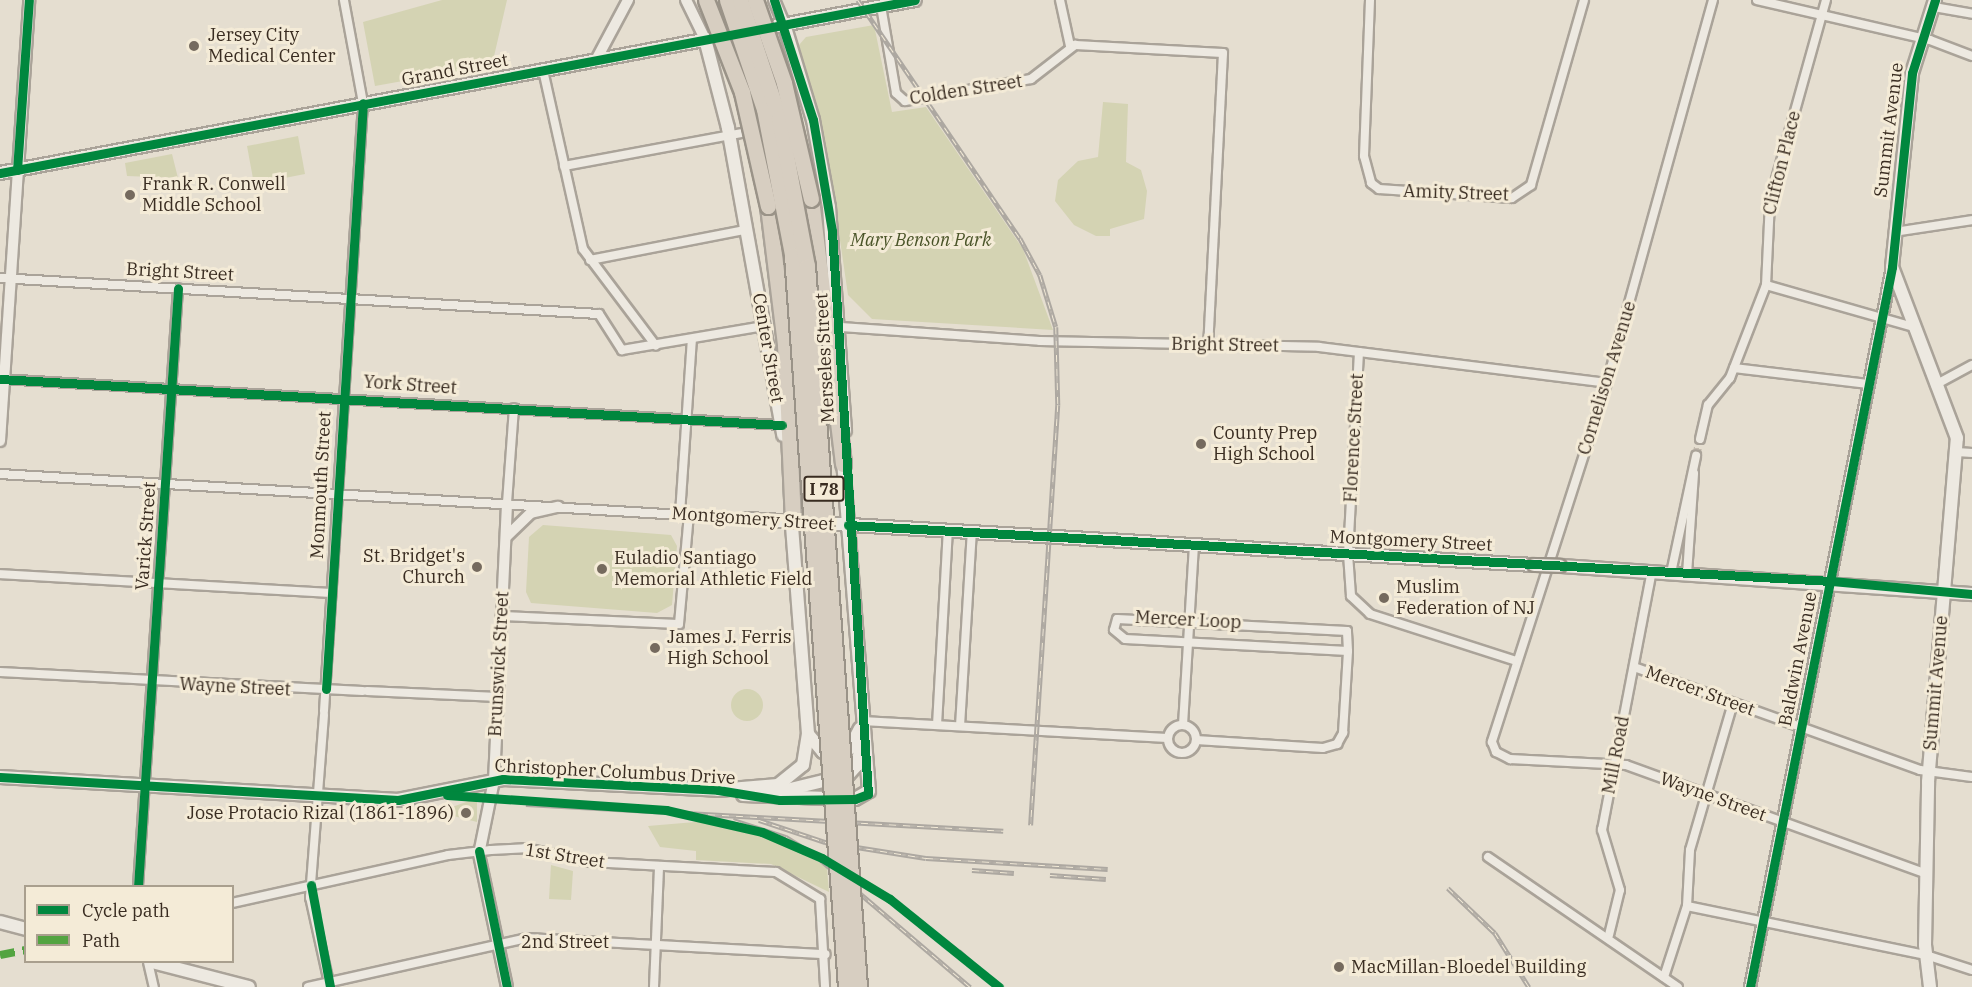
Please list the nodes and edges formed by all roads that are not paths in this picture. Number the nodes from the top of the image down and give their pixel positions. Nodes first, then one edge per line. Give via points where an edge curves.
1 (29, 0) edge
2 (344, 0) edge
3 (628, 0) edge
4 (686, 0) edge
5 (706, 0) edge
6 (727, 0) edge
7 (740, 0) edge
8 (755, 0) edge
9 (774, 0) edge
10 (915, 0) edge
11 (1060, 0) edge
12 (1370, 0) edge
13 (1584, 0) edge
14 (1713, 0) edge
15 (1757, 0) edge
16 (1826, 0) edge
17 (883, 4) edge
18 (1935, 4) edge
19 (1821, 13) junction
20 (1972, 14) edge
21 (784, 24) junction
22 (1921, 38) junction
23 (705, 39) junction
24 (1070, 46) junction
25 (1972, 56) edge
26 (596, 60) junction
27 (543, 70) junction
28 (363, 103) junction
29 (813, 120) junction
30 (729, 136) junction
31 (564, 166) junction
32 (17, 170) junction
33 (0, 173) edge
34 (1972, 220) edge
35 (745, 230) junction
36 (1894, 232) junction
37 (590, 260) junction
38 (1892, 267) junction
39 (5, 278) edge
40 (1766, 285) junction
41 (177, 288) junction
42 (349, 299) junction
43 (826, 312) junction
44 (1880, 318) junction
45 (764, 326) junction
46 (841, 327) junction
47 (1913, 327) junction
48 (692, 340) junction
49 (656, 346) junction
50 (1208, 346) junction
51 (1359, 352) junction
52 (1972, 365) edge
53 (1734, 368) junction
54 (2, 379) edge
55 (1607, 383) junction
56 (1863, 384) junction
57 (1935, 385) junction
58 (173, 389) junction
59 (343, 398) junction
60 (514, 408) junction
61 (686, 418) junction
62 (782, 424) junction
63 (1700, 439) tunnel mouth
64 (0, 441) edge
65 (1957, 452) junction
66 (1972, 453) edge
67 (1696, 456) tunnel mouth
68 (843, 464) junction
69 (1694, 468) junction
70 (0, 474) edge
71 (166, 482) junction
72 (338, 492) junction
73 (507, 503) junction
74 (558, 507) junction
75 (685, 515) junction
76 (748, 519) joint
77 (793, 522) junction
78 (848, 525) junction
79 (948, 531) junction
80 (972, 532) junction
81 (506, 537) junction
82 (1194, 545) junction
83 (1348, 554) junction
84 (1652, 571) junction
85 (1671, 573) junction
86 (0, 574) edge
87 (1687, 574) junction
88 (1831, 581) junction
89 (159, 584) junction
90 (1943, 592) junction
91 (331, 593) junction
92 (1972, 594) edge
93 (502, 615) junction
94 (1189, 619) junction
95 (1188, 642) junction
96 (1348, 651) junction
97 (1516, 661) junction
98 (1634, 667) junction
99 (0, 672) edge
100 (153, 680) junction
101 (326, 689) junction
102 (498, 697) junction
103 (1733, 703) junction
104 (862, 721) junction
105 (937, 725) junction
106 (1183, 725) junction
107 (960, 726) junction
108 (1801, 728) junction
109 (808, 734) junction
110 (1168, 738) junction
111 (1196, 740) junction
112 (1496, 752) joint
113 (1614, 763) junction
114 (1929, 772) junction
115 (0, 777) edge
116 (1972, 777) edge
117 (494, 780) junction
118 (148, 786) junction
119 (718, 790) junction
120 (736, 794) junction
121 (1707, 794) junction
122 (319, 795) junction
123 (1783, 822) junction
124 (479, 851) junction
125 (1488, 857) dead end
126 (659, 866) junction
127 (1925, 873) junction
128 (138, 885) edge
129 (311, 885) junction
130 (234, 903) edge
131 (1687, 906) junction
132 (1761, 921) junction
133 (0, 922) edge
134 (24, 928) edge
135 (1609, 935) junction
136 (656, 944) junction
137 (498, 945) junction
138 (826, 954) junction
139 (1926, 955) junction
140 (150, 963) edge
141 (154, 963) edge
142 (1972, 970) edge
143 (1664, 976) junction
144 (329, 985) edge
145 (154, 987) edge
146 (247, 987) edge
147 (308, 987) edge
148 (507, 987) edge
149 (654, 987) edge
150 (825, 987) edge
151 (846, 987) edge
152 (859, 987) edge
153 (1678, 987) edge
154 (1750, 987) edge
155 (1930, 987) edge

1 - 32 street
2 - 28 street, Monmouth Street
3 - 26 street
4 - 23 street
5 - 77 highway, bridge via 742,92 768,206 785,345
6 - 151 highway, I 78, bridge via 764,109 793,264
7 - 152 highway, I 78, bridge via 779,118 808,275
8 - 43 highway, bridge via 787,92 811,199
9 - 21 street, Merseles Street
10 - 17 main road, Grand Street
11 - 24 street
12 - 13 street, Amity Street via 1364,156 1371,183 1379,189 1513,198 1531,185
14 - 55 street, Cornelison Avenue
15 - 19 street
16 - 19 street, Clifton Place
17 - 21 main road, Grand Street
17 - 24 street, Colden Street via 896,93 905,101 1031,79
18 - 20 street
18 - 22 main road, Summit Avenue
19 - 22 street
19 - 40 street, Clifton Place via 1766,221
21 - 23 main road, Grand Street
21 - 29 main road, Merseles Street
22 - 25 street
22 - 36 main road, Summit Avenue via 1901,145
23 - 26 main road, Grand Street
23 - 30 main road, Center Street
24 - 50 street via 1223,53
26 - 27 main road, Grand Street
27 - 28 main road, Grand Street
27 - 31 street
28 - 32 main road, Grand Street
28 - 42 street, Monmouth Street
29 - 30 street
29 - 46 main road, Merseles Street
30 - 31 street
30 - 35 main road, Center Street
31 - 37 street
32 - 33 main road, Grand Street
32 - 39 street
34 - 36 street
35 - 37 street
35 - 45 main road, Center Street
36 - 38 main road, Summit Avenue
37 - 49 street
38 - 44 street, Baldwin Avenue
38 - 47 main road, Summit Avenue
39 - 41 street, Bright Street
39 - 54 street
40 - 44 street
40 - 53 street
41 - 42 street, Bright Street
41 - 58 street, Varick Street
42 - 49 street, Bright Street via 599,314 622,351
42 - 59 street, Monmouth Street
43 - 46 highway
43 - 68 highway
44 - 47 street
44 - 56 street, Baldwin Avenue
45 - 48 street, Bright Street
45 - 62 main road, Center Street
46 - 50 street, Bright Street
46 - 68 main road, Merseles Street
47 - 57 main road, Summit Avenue
48 - 49 street, Bright Street
48 - 61 street
50 - 51 street, Bright Street
51 - 55 street, Bright Street
51 - 83 street, Florence Street
52 - 57 street
53 - 56 street
53 - 63 street via 1708,405
54 - 58 street, York Street
54 - 64 street
55 - 97 street, Cornelison Avenue
56 - 88 street, Baldwin Avenue
57 - 65 main road, Summit Avenue via 1957,438
58 - 59 street, York Street
58 - 71 street, Varick Street
59 - 60 street, York Street
59 - 72 street, Monmouth Street
60 - 61 street, York Street
60 - 73 street, Brunswick Street
61 - 62 street, York Street
61 - 75 street
62 - 77 main road, Center Street
65 - 66 street
65 - 90 main road, Summit Avenue
67 - 69 street
68 - 78 main road, Merseles Street
69 - 85 street
69 - 87 street via 1695,507
70 - 71 street, Montgomery Street
71 - 72 street, Montgomery Street
71 - 89 street, Varick Street
72 - 73 street, Montgomery Street
72 - 91 street, Monmouth Street
73 - 74 street, Montgomery Street
73 - 81 street, Brunswick Street
74 - 75 street, Montgomery Street
74 - 81 street via 531,513
75 - 76 street, Montgomery Street
75 - 93 street via 680,624
76 - 77 main road, Montgomery Street
77 - 78 main road, Montgomery Street
77 - 109 main road, Center Street
78 - 79 main road, Montgomery Street
78 - 104 main road, Merseles Street
79 - 80 main road, Montgomery Street
79 - 105 street
80 - 82 main road, Montgomery Street
80 - 107 street
81 - 93 street, Brunswick Street
82 - 83 main road, Montgomery Street
82 - 94 street
83 - 84 main road, Montgomery Street, bridge
83 - 97 street, Florence Street via 1347,585 1358,607
84 - 85 main road, Montgomery Street
84 - 98 street, Mill Road
85 - 87 main road, Montgomery Street
86 - 89 street
87 - 88 main road, Montgomery Street
88 - 90 main road, Montgomery Street
88 - 108 street, Baldwin Avenue
89 - 91 street
89 - 100 street, Varick Street
90 - 92 main road, Montgomery Street
90 - 114 main road, Summit Avenue
91 - 101 street, Monmouth Street
93 - 102 street, Brunswick Street
94 - 95 street
94 - 95 street, Mercer Loop via 1125,616 1113,628 1125,639
94 - 96 street, Mercer Loop via 1349,634
95 - 96 street, Mercer Loop
95 - 106 street
96 - 111 street, Mercer Loop via 1343,733 1337,744 1323,748
97 - 112 street, Cornelison Avenue via 1493,735
98 - 103 street, Mercer Street
98 - 113 street, Mill Road
99 - 100 street, Wayne Street
100 - 101 street, Wayne Street
100 - 118 street, Varick Street
101 - 102 street, Wayne Street
101 - 122 street, Monmouth Street
102 - 117 street, Brunswick Street
103 - 108 street, Mercer Street
103 - 121 street
104 - 105 street
104 - 109 main road via 840,755 823,752
104 - 120 main road, Christopher Columbus Drive via 859,761 849,775 777,793
104 - 120 main road, Christopher Columbus Drive via 871,776 865,796 780,800
105 - 107 street
106 - 110 street
106 - 111 street
107 - 110 street
108 - 114 street, Mercer Street
108 - 123 street, Baldwin Avenue
109 - 119 main road, Christopher Columbus Drive via 805,759 790,779 762,789
110 - 111 street via 1172,748 1182,753
112 - 113 street, Wayne Street via 1510,759
113 - 121 street, Wayne Street
113 - 135 street, Mill Road via 1602,830 1620,890
114 - 116 street, Mercer Street
114 - 127 main road, Summit Avenue
115 - 118 main road, Christopher Columbus Drive
117 - 119 main road, Christopher Columbus Drive
117 - 122 main road, Christopher Columbus Drive via 420,799
117 - 124 street, Brunswick Street
118 - 122 main road, Christopher Columbus Drive
118 - 128 street, Varick Street
119 - 120 main road, Christopher Columbus Drive
121 - 123 street, Wayne Street
121 - 131 street via 1690,850
122 - 129 street, Monmouth Street
123 - 127 street, Wayne Street
123 - 132 street, Baldwin Avenue
124 - 126 street, 1st Street via 525,849 583,862
124 - 129 street, 1st Street
124 - 137 street, Brunswick Street
125 - 135 street
126 - 136 street
126 - 138 street, 1st Street via 776,872 821,902
127 - 139 main road, Summit Avenue
129 - 130 street, 1st Street
129 - 144 street, Monmouth Street
131 - 132 street
131 - 143 street
132 - 139 street
132 - 154 street, Baldwin Avenue
133 - 134 main road
135 - 143 street
136 - 137 street, 2nd Street via 527,938
136 - 138 street, 2nd Street
136 - 149 street
137 - 144 street, 2nd Street
137 - 148 street, Brunswick Street
138 - 150 street
139 - 142 street
139 - 155 main road, Summit Avenue
140 - 145 street
141 - 146 main road
143 - 153 street
144 - 147 street, 2nd Street

